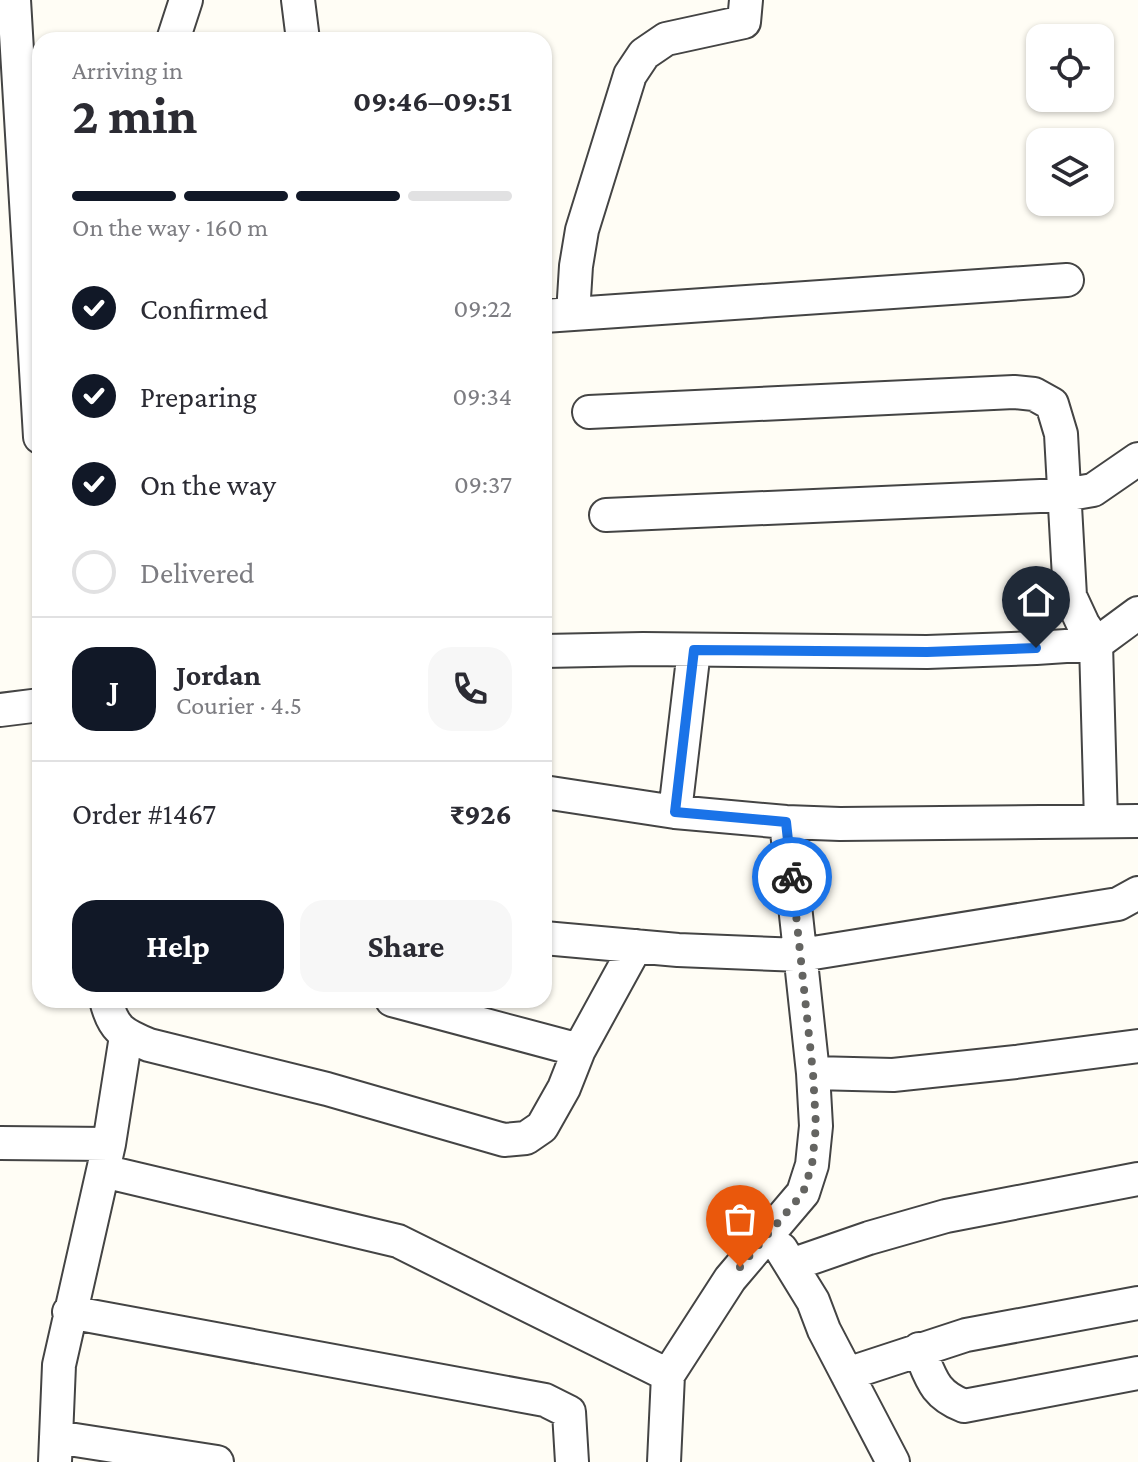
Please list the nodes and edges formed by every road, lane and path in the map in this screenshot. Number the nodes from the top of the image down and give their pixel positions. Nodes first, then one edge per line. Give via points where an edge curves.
1 (14, 0) edge
2 (186, 0) edge
3 (298, 0) edge
4 (746, 0) edge
5 (176, 32) edge
6 (302, 32) edge
7 (1067, 280) dead end
8 (32, 303) edge
9 (559, 315) edge
10 (589, 412) dead end
11 (1138, 459) edge
12 (1064, 495) junction
13 (606, 515) dead end
14 (1138, 613) edge
15 (1096, 644) junction
16 (694, 650) junction
17 (552, 651) edge
18 (32, 706) edge
19 (0, 710) edge
20 (552, 793) edge
21 (675, 812) junction
22 (1101, 821) junction
23 (1138, 821) edge
24 (786, 822) junction
25 (1138, 893) edge
26 (552, 939) edge
27 (636, 946) junction
28 (801, 955) junction
29 (108, 1008) edge
30 (429, 1008) edge
31 (126, 1036) junction
32 (1138, 1046) edge
33 (579, 1050) junction
34 (813, 1073) junction
35 (1, 1149) edge
36 (106, 1158) junction
37 (1138, 1179) edge
38 (770, 1231) junction
39 (791, 1265) junction
40 (1138, 1303) edge
41 (69, 1312) junction
42 (919, 1349) junction
43 (1138, 1373) edge
44 (847, 1374) junction
45 (668, 1375) junction
46 (55, 1449) edge
47 (217, 1462) edge
48 (572, 1462) edge
49 (664, 1462) edge
50 (893, 1462) edge

1 - 8 street
2 - 5 street
3 - 6 street
4 - 9 street via 744,22 666,39 644,54 630,75
7 - 9 street
10 - 12 street via 1034,394 1052,404 1061,434
11 - 12 street via 1093,490
12 - 13 street
12 - 15 street via 1070,596
14 - 15 street
15 - 16 street via 927,652
15 - 22 street
16 - 17 street
16 - 21 street
18 - 19 street
20 - 21 street
21 - 24 street
22 - 23 street
22 - 24 street
24 - 28 street
25 - 28 street via 1118,904
26 - 27 street
27 - 28 street
27 - 33 street
28 - 34 street
29 - 31 street via 113,1023
30 - 33 street
31 - 33 street via 504,1140 526,1138 542,1127
31 - 36 street
32 - 34 street via 893,1075
34 - 38 street via 812,1165 803,1193
35 - 36 street
36 - 41 street
36 - 45 street via 398,1241
37 - 39 street via 946,1216
38 - 39 street
38 - 45 street via 718,1297
39 - 44 street
40 - 42 street via 966,1335
41 - 46 street via 59,1365
41 - 48 street via 545,1400 569,1412
42 - 43 street via 935,1387 964,1406
42 - 44 street
44 - 50 street
45 - 49 street
46 - 47 street

